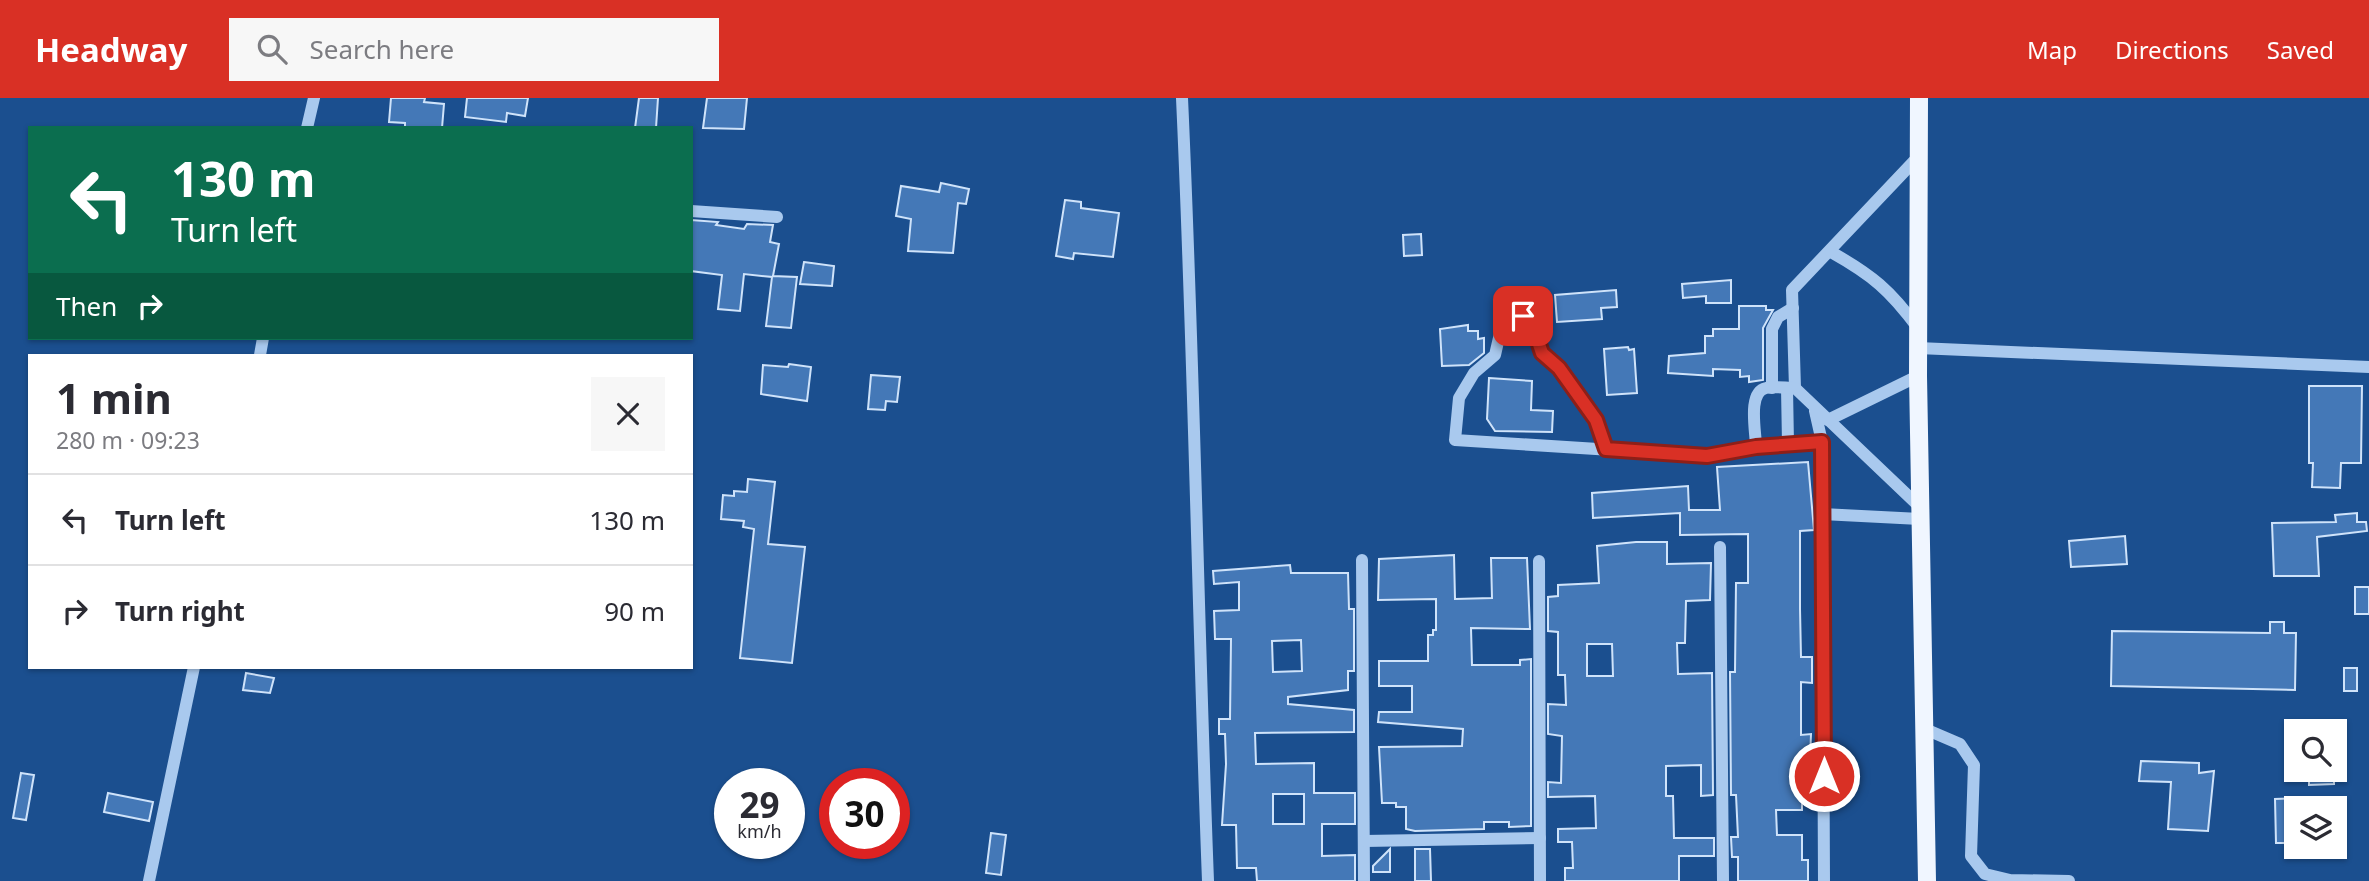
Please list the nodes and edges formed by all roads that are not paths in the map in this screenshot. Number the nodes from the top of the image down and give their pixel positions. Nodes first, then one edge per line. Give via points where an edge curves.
1 (314, 98) edge
2 (1182, 98) edge
3 (1919, 98) edge
4 (307, 126) edge
5 (1919, 156) junction
6 (693, 212) edge
7 (776, 217) dead end
8 (1831, 252) junction
9 (1793, 308) junction
10 (1918, 328) junction
11 (1918, 348) junction
12 (2369, 367) edge
13 (1918, 376) junction
14 (1772, 388) junction
15 (1791, 388) junction
16 (1815, 411) junction
17 (1828, 420) junction
18 (1822, 442) junction
19 (1788, 444) junction
20 (1756, 447) junction
21 (1606, 449) junction
22 (1920, 513) junction
23 (1822, 514) junction
24 (1720, 547) dead end
25 (1362, 560) dead end
26 (1539, 561) dead end
27 (194, 669) edge
28 (1924, 729) junction
29 (1539, 838) junction
30 (1364, 841) junction
31 (149, 881) edge
32 (1208, 881) edge
33 (1364, 881) edge
34 (1540, 881) edge
35 (1723, 881) edge
36 (1824, 881) edge
37 (1927, 881) edge
38 (2069, 881) edge

1 - 4 street
2 - 32 street
3 - 5 main road
5 - 8 street
5 - 10 main road
6 - 7 street
8 - 9 street via 1793,290
8 - 10 street via 1871,274
9 - 14 street via 1778,317 1772,329
9 - 15 street
10 - 11 main road
11 - 12 street
11 - 13 main road
13 - 17 street
13 - 22 main road
14 - 15 street
14 - 20 street via 1757,393 1754,401
15 - 16 street
15 - 19 street
16 - 17 street
16 - 18 street
17 - 22 street
18 - 19 street
18 - 23 street
19 - 20 street
20 - 21 street via 1707,456
21 - 21 street via 1455,440 1459,398 1474,373 1495,355 1504,316 1515,313 1531,321 1542,353 1559,368 1596,420
22 - 23 street
22 - 28 main road
23 - 36 street
24 - 35 street
25 - 30 street
26 - 29 street
27 - 31 street
28 - 37 main road
28 - 38 street via 1960,744 1974,765 1971,856 1985,874 2010,880
29 - 30 street
29 - 34 street
30 - 33 street

